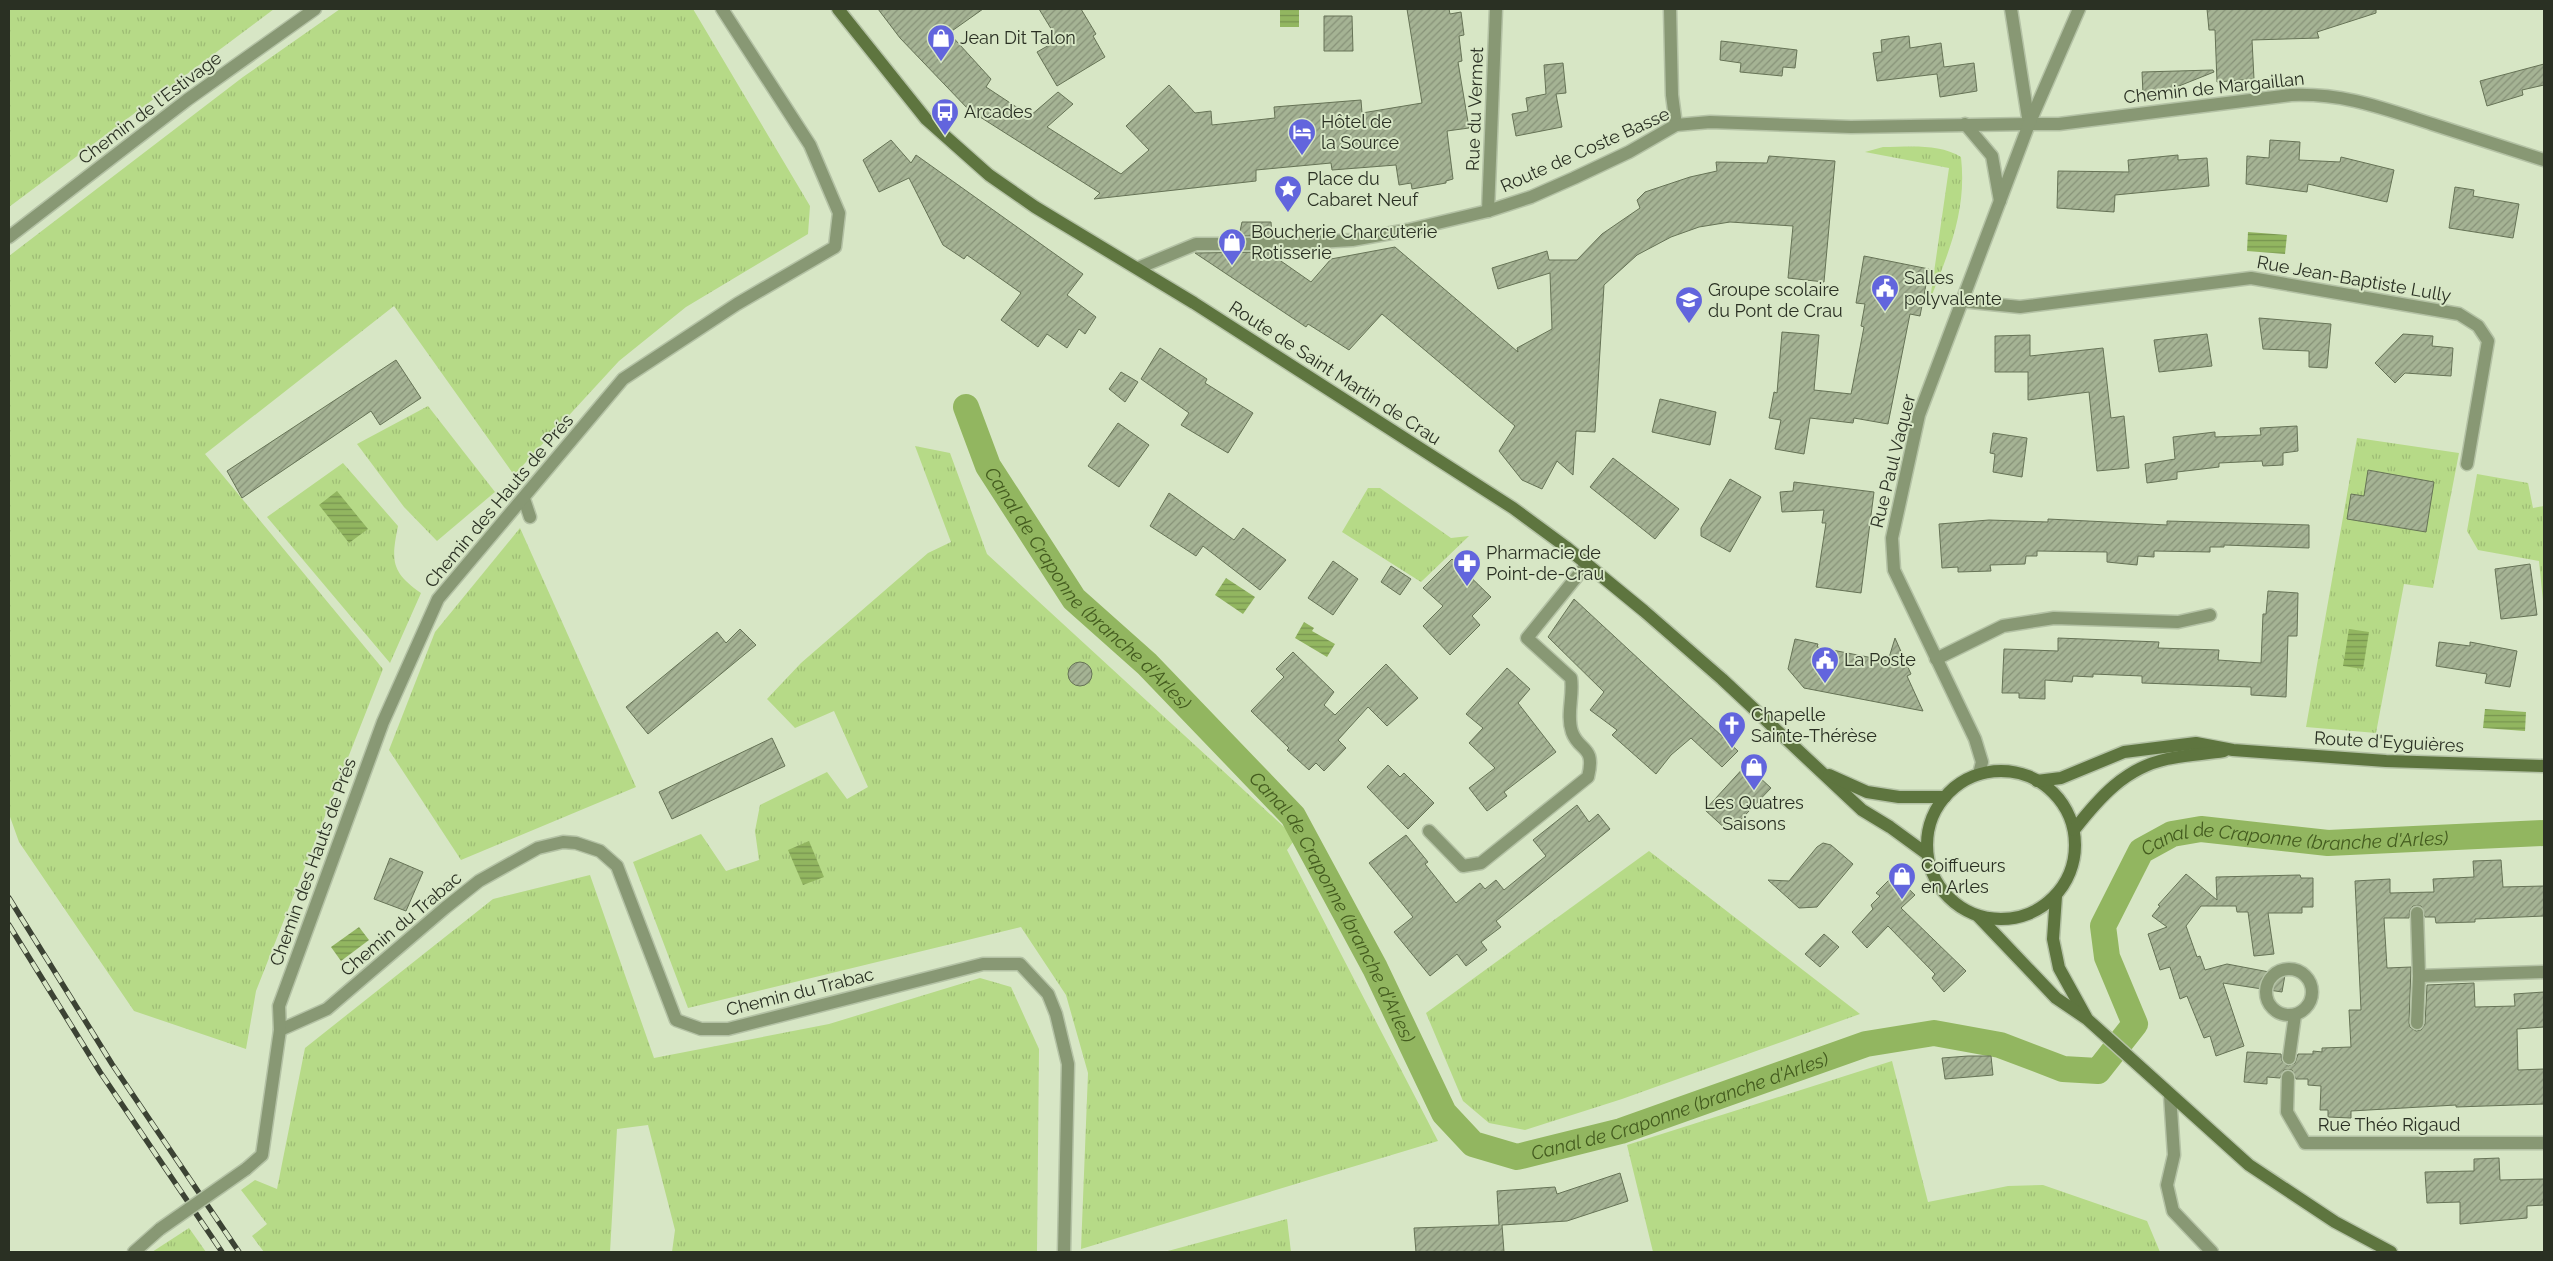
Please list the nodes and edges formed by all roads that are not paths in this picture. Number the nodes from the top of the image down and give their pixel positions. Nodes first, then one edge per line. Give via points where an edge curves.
1 (315, 9) edge
2 (722, 9) edge
3 (838, 9) edge
4 (1496, 9) edge
5 (1670, 9) edge
6 (2012, 9) edge
7 (2079, 9) edge
8 (1965, 124) junction
9 (2029, 124) junction
10 (1676, 125) junction
11 (2544, 160) edge
12 (2000, 203) junction
13 (1488, 211) junction
14 (9, 237) edge
15 (1138, 268) junction
16 (1960, 301) junction
17 (2467, 464) dead end
18 (524, 499) junction
19 (530, 518) dead end
20 (1587, 564) junction
21 (2210, 615) dead end
22 (1936, 659) junction
23 (2233, 750) junction
24 (2544, 766) edge
25 (1818, 769) junction
26 (1979, 774) junction
27 (2037, 781) junction
28 (1945, 798) junction
29 (2074, 830) junction
30 (1429, 831) dead end
31 (1928, 854) junction
32 (2056, 896) junction
33 (2417, 913) dead end
34 (1978, 916) junction
35 (2544, 972) edge
36 (2419, 976) junction
37 (2295, 1015) dead end
38 (2091, 1023) junction
39 (2417, 1023) dead end
40 (280, 1030) junction
41 (2289, 1058) dead end
42 (2288, 1077) dead end
43 (2170, 1095) junction
44 (2544, 1143) edge
45 (134, 1252) edge
46 (1064, 1252) edge
47 (2212, 1252) edge
48 (2391, 1252) edge

1 - 14 street, Chemin de l'Estivage via 187,100
2 - 18 street, Chemin des Hauts de Prés via 810,145 839,213 835,247 737,304 624,379
3 - 15 main road, Route de Saint Martin de Crau via 926,120 989,175 1035,207
4 - 13 street, Rue du Vermet
5 - 10 street
6 - 9 street
7 - 9 street
8 - 9 street, Route de Coste Basse
8 - 10 street, Route de Coste Basse via 1851,128 1710,122
8 - 12 street via 1992,156
9 - 11 street, Chemin de Margaillan via 2059,124 2320,94 2362,102
9 - 12 street, Rue Paul Vaquer
10 - 13 street, Route de Coste Basse via 1574,178
12 - 16 street, Rue Paul Vaquer
13 - 15 street, Route de Coste Basse via 1352,240 1196,244
15 - 20 main road, Route de Saint Martin de Crau via 1513,508
16 - 17 street, Rue Jean-Baptiste Lully via 2020,307 2251,278 2459,314 2478,326 2488,341
16 - 22 street, Rue Paul Vaquer via 1919,415 1892,538 1894,570
18 - 19 street
18 - 40 street, Chemin des Hauts de Prés via 438,599 426,624 383,722 279,1006
20 - 25 main road, Route de Saint Martin de Crau via 1715,673
20 - 30 street via 1527,638 1572,678 1572,733 1588,752 1591,766 1588,777 1481,863 1463,866
21 - 22 street via 2178,622 2054,618 2003,626
22 - 26 street, Rue Paul Vaquer via 1975,739 1982,762
23 - 24 main road, Route d'Eyguières via 2386,761
23 - 27 main road, Route d'Eyguières via 2196,743 2124,752 2061,778
23 - 29 main road, Route d'Eyguières via 2166,759 2134,770 2101,795
25 - 28 main road, Route de Saint Martin de Crau via 1867,792 1899,797
25 - 31 main road, Route de Saint Martin de Crau via 1862,810
26 - 27 main road via 2019,773
26 - 28 main road via 1964,781
27 - 29 main road via 2058,798 2067,810
28 - 31 main road via 1934,815 1928,834
29 - 32 main road via 2075,853 2069,876
31 - 34 main road via 1933,875 1944,892 1960,907
32 - 34 main road via 2040,909 2020,917
32 - 38 main road via 2053,939 2059,968
33 - 36 street
34 - 38 main road via 2056,998
35 - 36 street
36 - 39 street
37 - 41 street
38 - 43 main road
40 - 45 street, Chemin des Hauts de Prés, bridge via 262,1155 160,1229
40 - 46 street, Chemin du Trabac via 327,1009 479,881 538,848 563,842 589,846 617,866 676,1020 701,1029 728,1029 982,964 1020,964 1048,994 1068,1064
42 - 44 street, Rue Théo Rigaud via 2287,1112 2305,1143
43 - 47 street via 2174,1155 2167,1184 2173,1211
43 - 48 main road via 2249,1165 2335,1222

